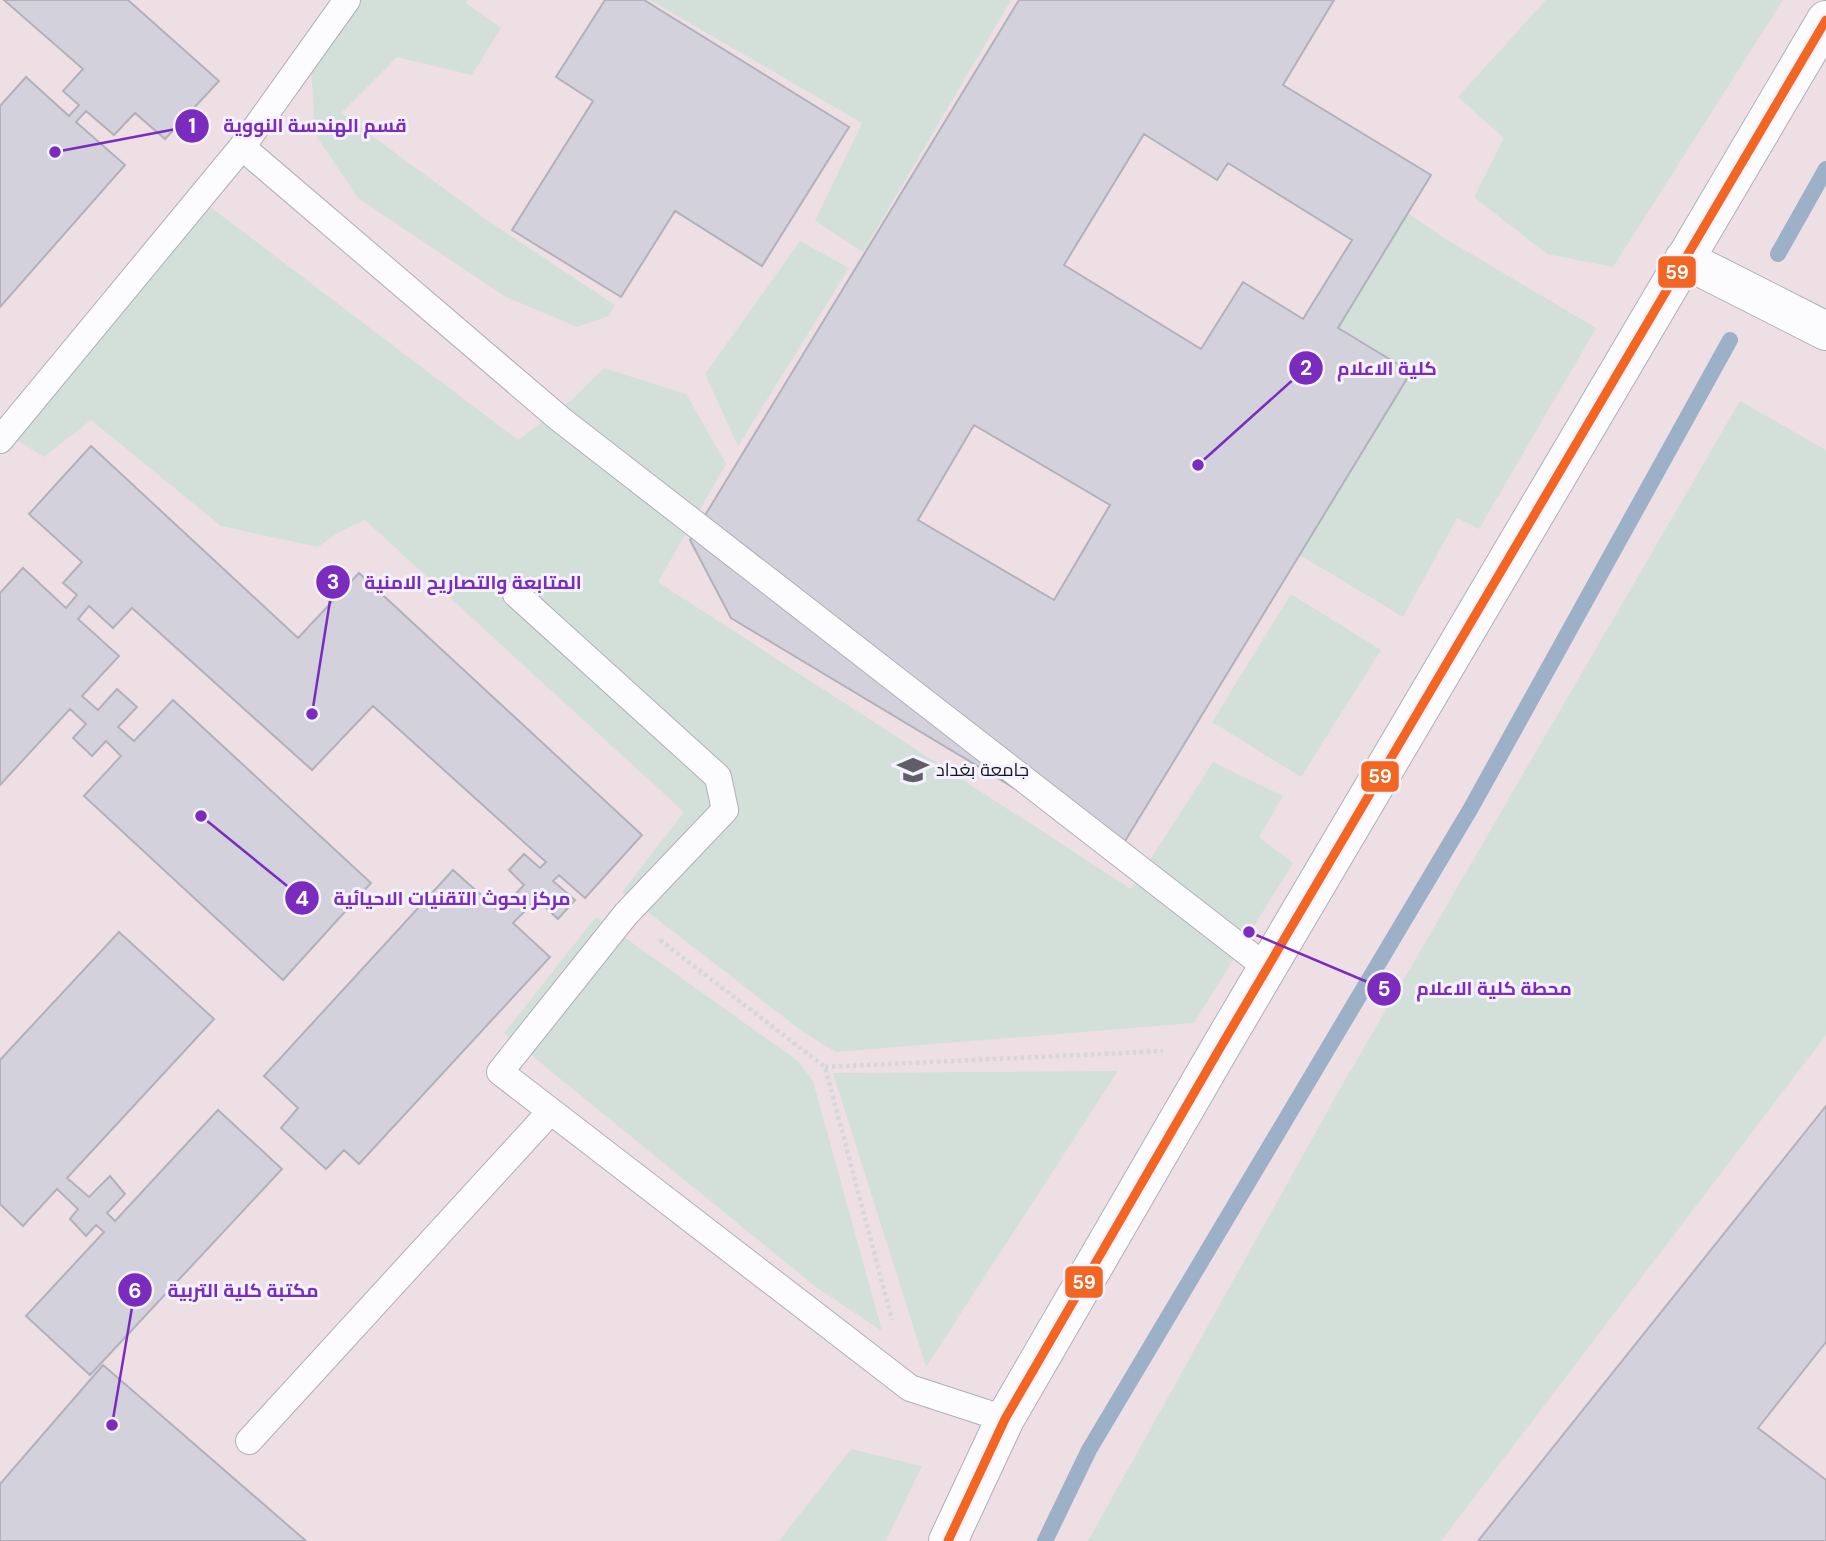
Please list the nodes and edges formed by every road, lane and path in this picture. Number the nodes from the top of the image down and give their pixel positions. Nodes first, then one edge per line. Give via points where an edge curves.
1 (347, 0) edge
2 (1826, 20) edge
3 (242, 147) junction
4 (1684, 259) junction
5 (1826, 331) edge
6 (0, 440) edge
7 (516, 594) dead end
8 (626, 914) junction
9 (1266, 967) junction
10 (1220, 1048) junction
11 (825, 1067) junction
12 (550, 1112) junction
13 (910, 1388) junction
14 (1005, 1419) junction
15 (250, 1441) dead end
16 (948, 1541) edge

1 - 3 lane
2 - 4 street
3 - 6 lane
3 - 9 lane via 560,419
4 - 5 street
4 - 9 street
7 - 8 lane via 718,777 725,810
8 - 11 path
8 - 12 lane via 499,1072
9 - 10 street
10 - 11 path
10 - 14 street
11 - 13 path
12 - 13 lane
12 - 15 lane
13 - 14 lane
14 - 16 street

